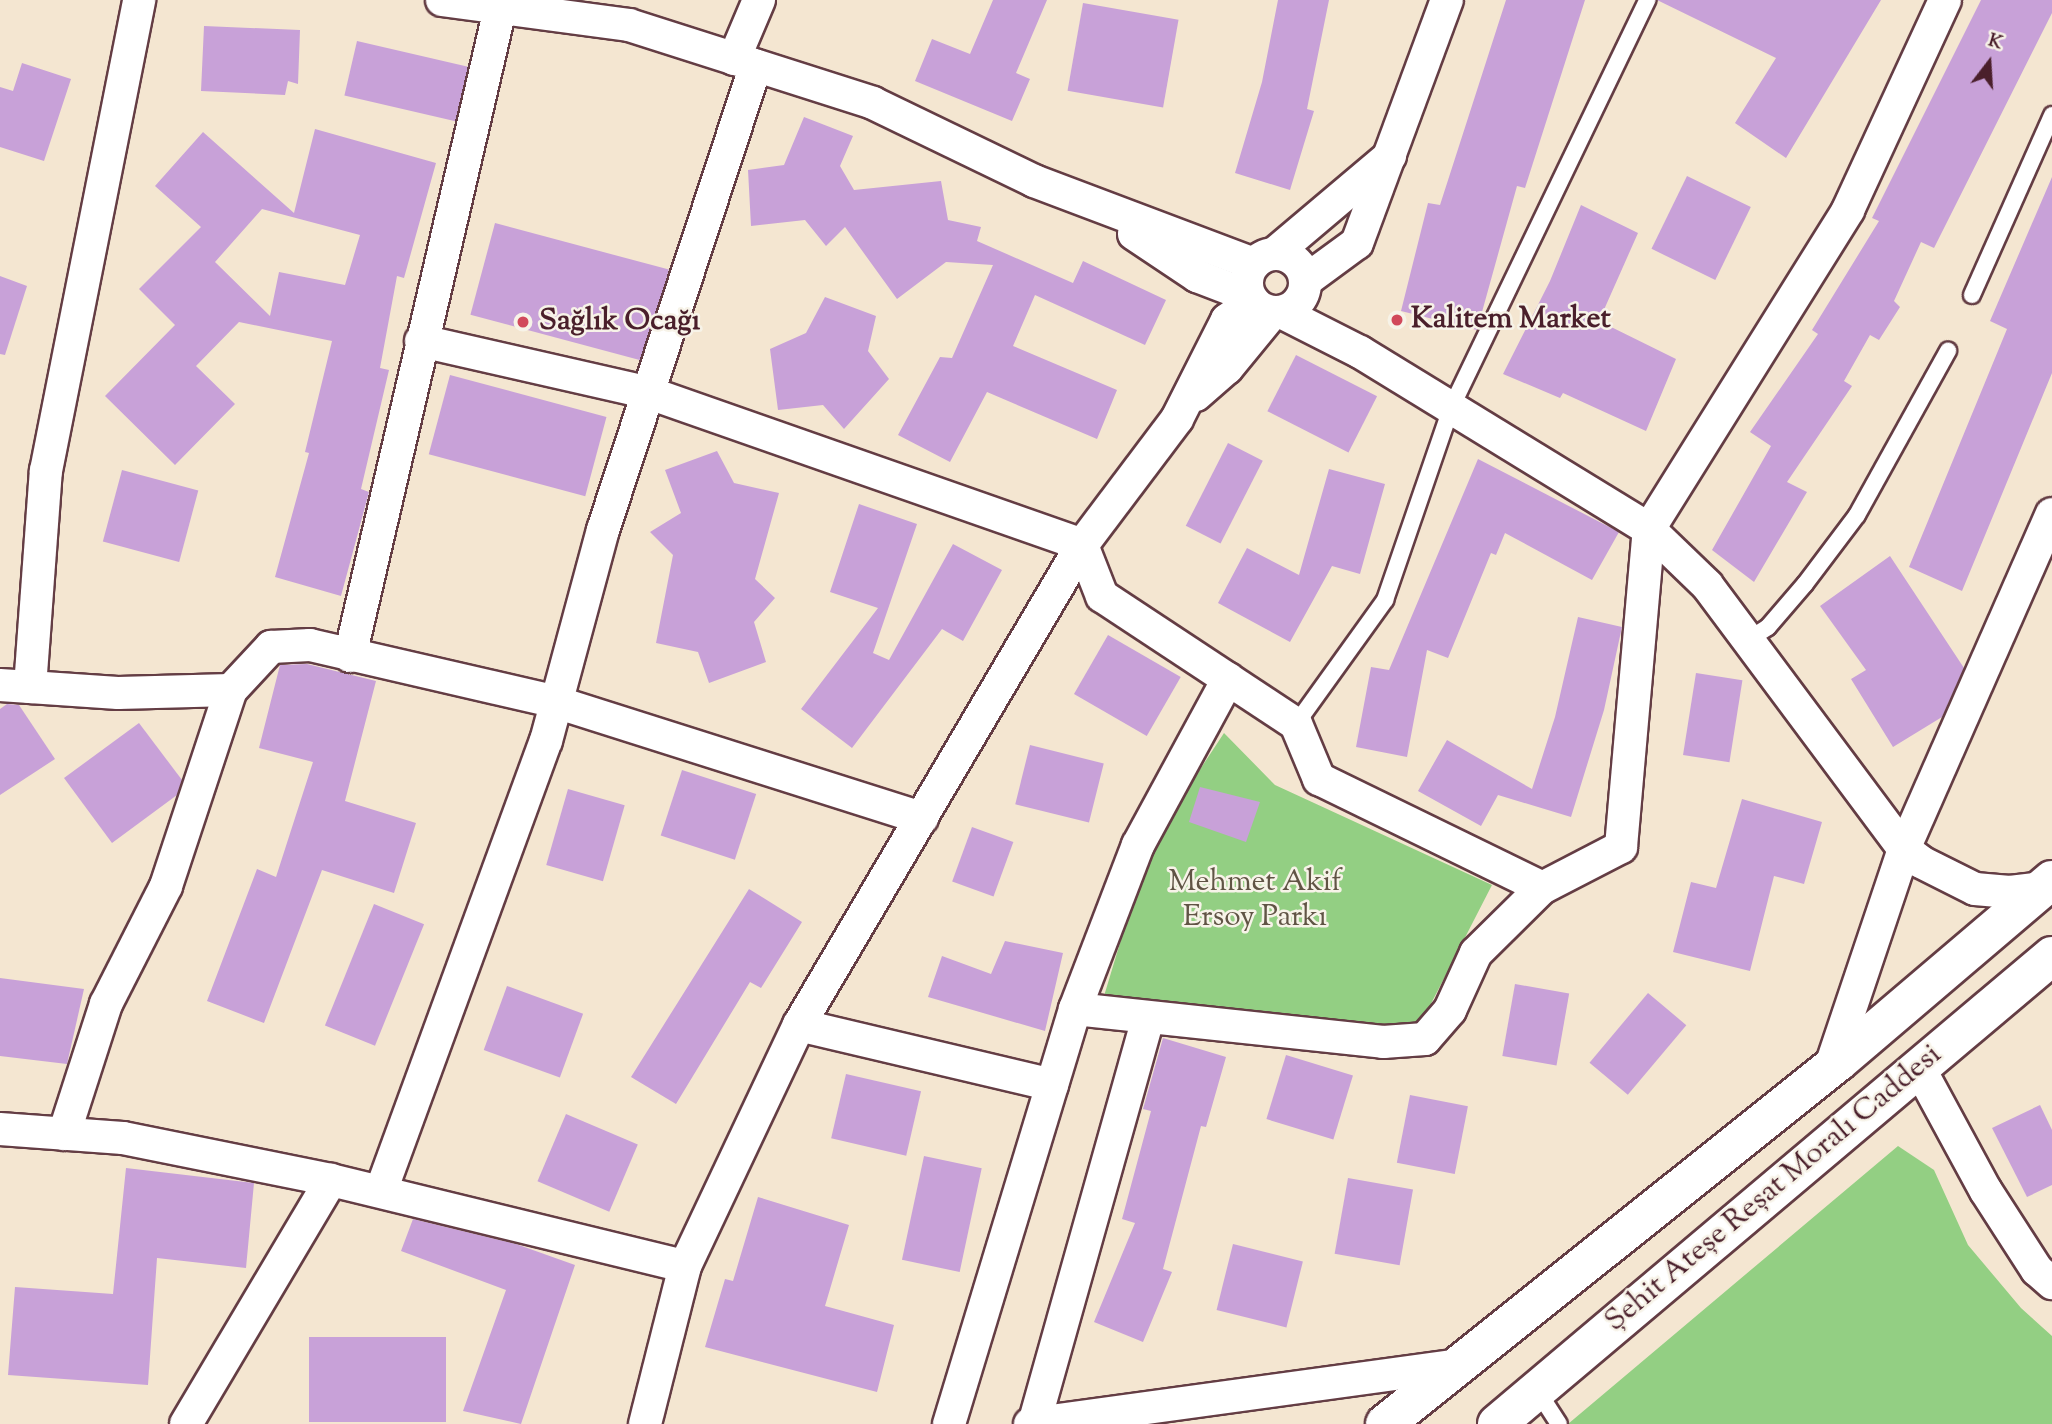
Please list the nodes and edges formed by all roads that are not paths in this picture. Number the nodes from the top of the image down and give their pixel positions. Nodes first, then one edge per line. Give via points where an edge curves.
1 (139, 0) edge
2 (442, 0) edge
3 (759, 0) edge
4 (1447, 0) edge
5 (1647, 0) edge
6 (1945, 0) edge
7 (501, 3) edge
8 (745, 62) junction
9 (2052, 115) edge
10 (1391, 155) junction
11 (1089, 204) junction
12 (1264, 259) junction
13 (1972, 295) dead end
14 (1277, 299) junction
15 (421, 341) junction
16 (1948, 351) dead end
17 (649, 393) junction
18 (1451, 408) junction
19 (2052, 514) edge
20 (1649, 528) junction
21 (1082, 545) junction
22 (1748, 640) junction
23 (350, 656) junction
24 (1228, 680) junction
25 (15, 686) edge
26 (230, 690) junction
27 (556, 702) junction
28 (1296, 724) junction
29 (922, 818) junction
30 (1904, 849) junction
31 (2047, 884) edge
32 (1542, 888) junction
33 (2052, 956) edge
34 (1075, 1009) junction
35 (1149, 1018) junction
36 (799, 1025) junction
37 (1918, 1066) junction
38 (1830, 1069) junction
39 (1052, 1085) junction
40 (0, 1129) edge
41 (64, 1134) junction
42 (331, 1180) junction
43 (382, 1191) junction
44 (685, 1266) junction
45 (2052, 1283) edge
46 (1456, 1366) junction
47 (1537, 1391) junction
48 (1147, 1417) edge
49 (186, 1424) edge
50 (645, 1424) edge
51 (949, 1424) edge
52 (1032, 1424) edge
53 (1385, 1424) edge
54 (1497, 1424) edge
55 (1559, 1424) edge

1 - 25 street via 46,471
2 - 7 street
3 - 8 street
4 - 10 street
5 - 18 lane
6 - 20 street via 1848,210
7 - 8 street via 629,25
7 - 15 street
8 - 11 street via 873,103
8 - 17 street
9 - 13 lane
10 - 12 street
10 - 14 street via 1357,243
11 - 12 street
11 - 14 street via 1197,276
12 - 14 street via 1248,274
12 - 14 street via 1295,261
14 - 18 street
14 - 21 street via 1227,320 1181,412
15 - 17 street
15 - 23 street
16 - 22 lane via 1857,515 1768,627
17 - 21 street
17 - 27 street via 603,530
18 - 20 street
18 - 28 lane via 1385,600
19 - 30 street
20 - 22 street via 1707,585
20 - 32 street via 1621,846
21 - 24 street via 1102,596
21 - 29 street
22 - 30 street
23 - 26 street via 310,645 271,647
23 - 27 street
24 - 28 street
24 - 34 street via 1138,845
25 - 26 street via 118,693
26 - 41 street via 166,886 106,1004
27 - 29 street
27 - 43 street
28 - 32 street via 1319,779
29 - 36 street
30 - 31 street via 1948,878 1975,889 2010,892
30 - 38 street
31 - 38 main road
32 - 35 street via 1476,953 1450,1010 1425,1039 1383,1042
33 - 37 main road, Şehit Ateşe Reşat Moralı Caddesi
34 - 35 street
34 - 39 street
35 - 52 street
36 - 39 street
36 - 44 street
37 - 45 street via 1986,1191 2036,1270
37 - 47 main road, Şehit Ateşe Reşat Moralı Caddesi
38 - 46 main road
39 - 51 street
40 - 41 street
41 - 42 street via 123,1138
42 - 43 street
42 - 49 street
43 - 44 street
44 - 50 street
46 - 48 street
46 - 53 main road
47 - 54 main road, Şehit Ateşe Reşat Moralı Caddesi
47 - 55 lane
48 - 52 street

